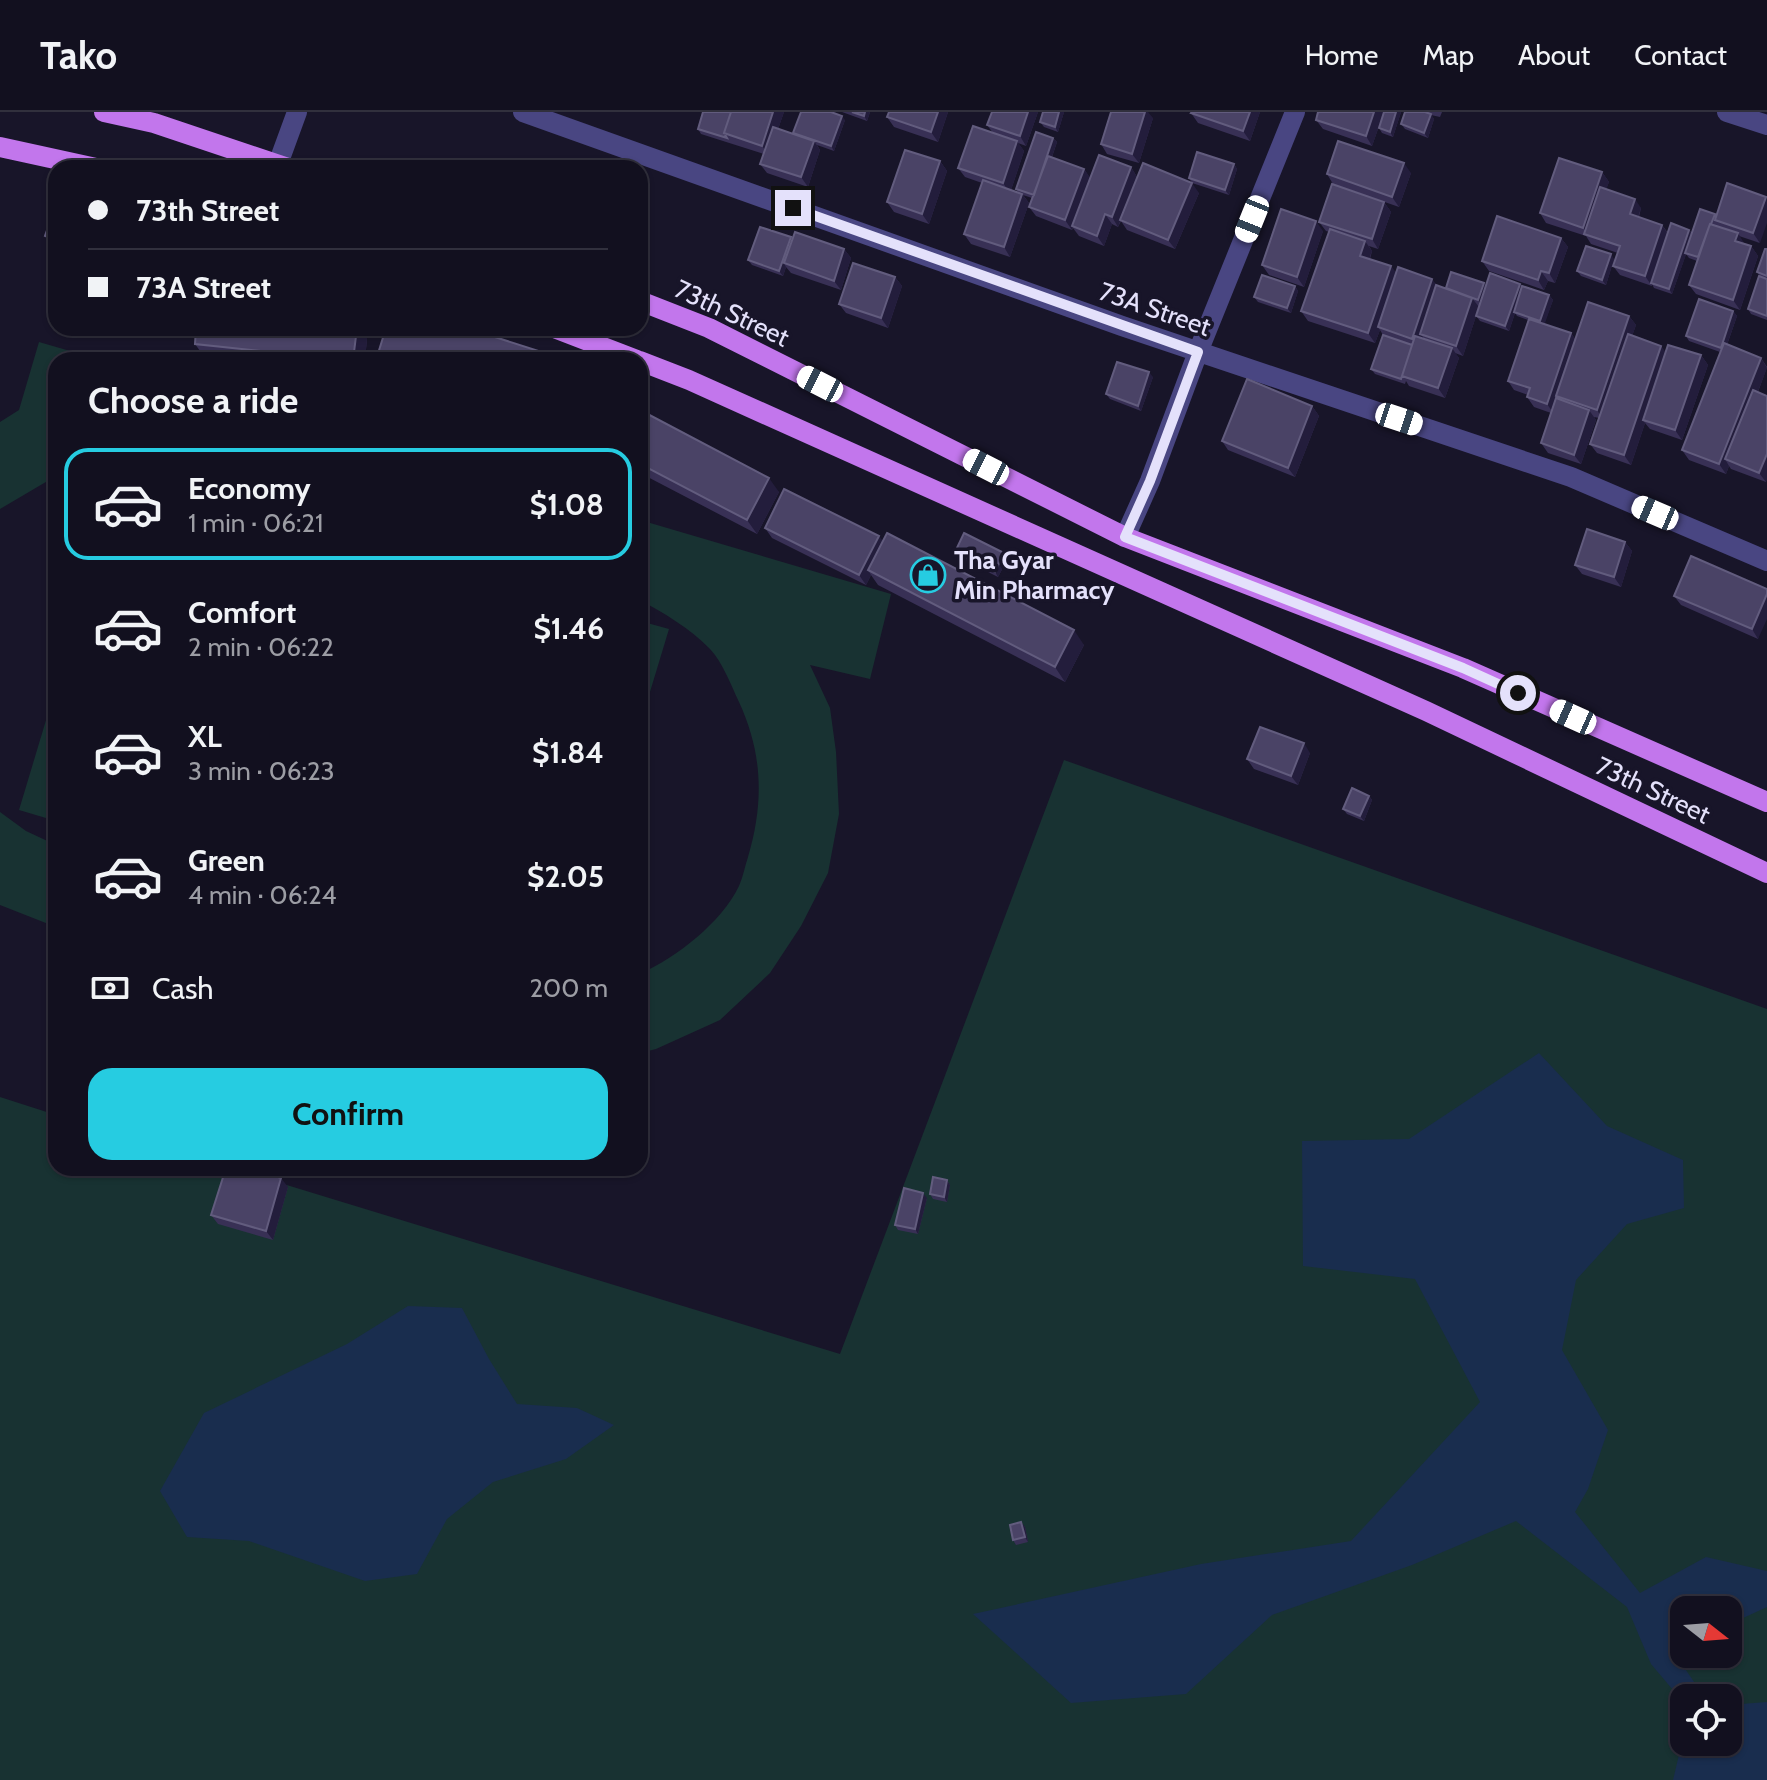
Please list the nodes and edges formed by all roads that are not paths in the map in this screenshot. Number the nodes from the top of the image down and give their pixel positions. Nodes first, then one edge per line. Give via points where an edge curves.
1 (104, 112) edge
2 (297, 112) edge
3 (523, 112) edge
4 (1295, 112) edge
5 (1727, 112) edge
6 (1767, 125) edge
7 (0, 147) edge
8 (59, 160) edge
9 (265, 160) edge
10 (285, 160) edge
11 (648, 304) edge
12 (575, 336) edge
13 (618, 352) edge
14 (1198, 352) junction
15 (648, 364) edge
16 (1125, 537) junction
17 (1767, 561) edge
18 (1767, 802) edge
19 (1767, 873) edge

1 - 9 main road
2 - 10 street
3 - 14 street, 73A Street
4 - 14 street
5 - 6 street
7 - 8 main road
11 - 16 main road, 73th Street via 709,328
12 - 13 main road, 73th Street
14 - 16 street
14 - 17 street, 73A Street via 1571,477
15 - 19 main road, 73th Street via 1426,711
16 - 18 main road, 73th Street via 1463,668

